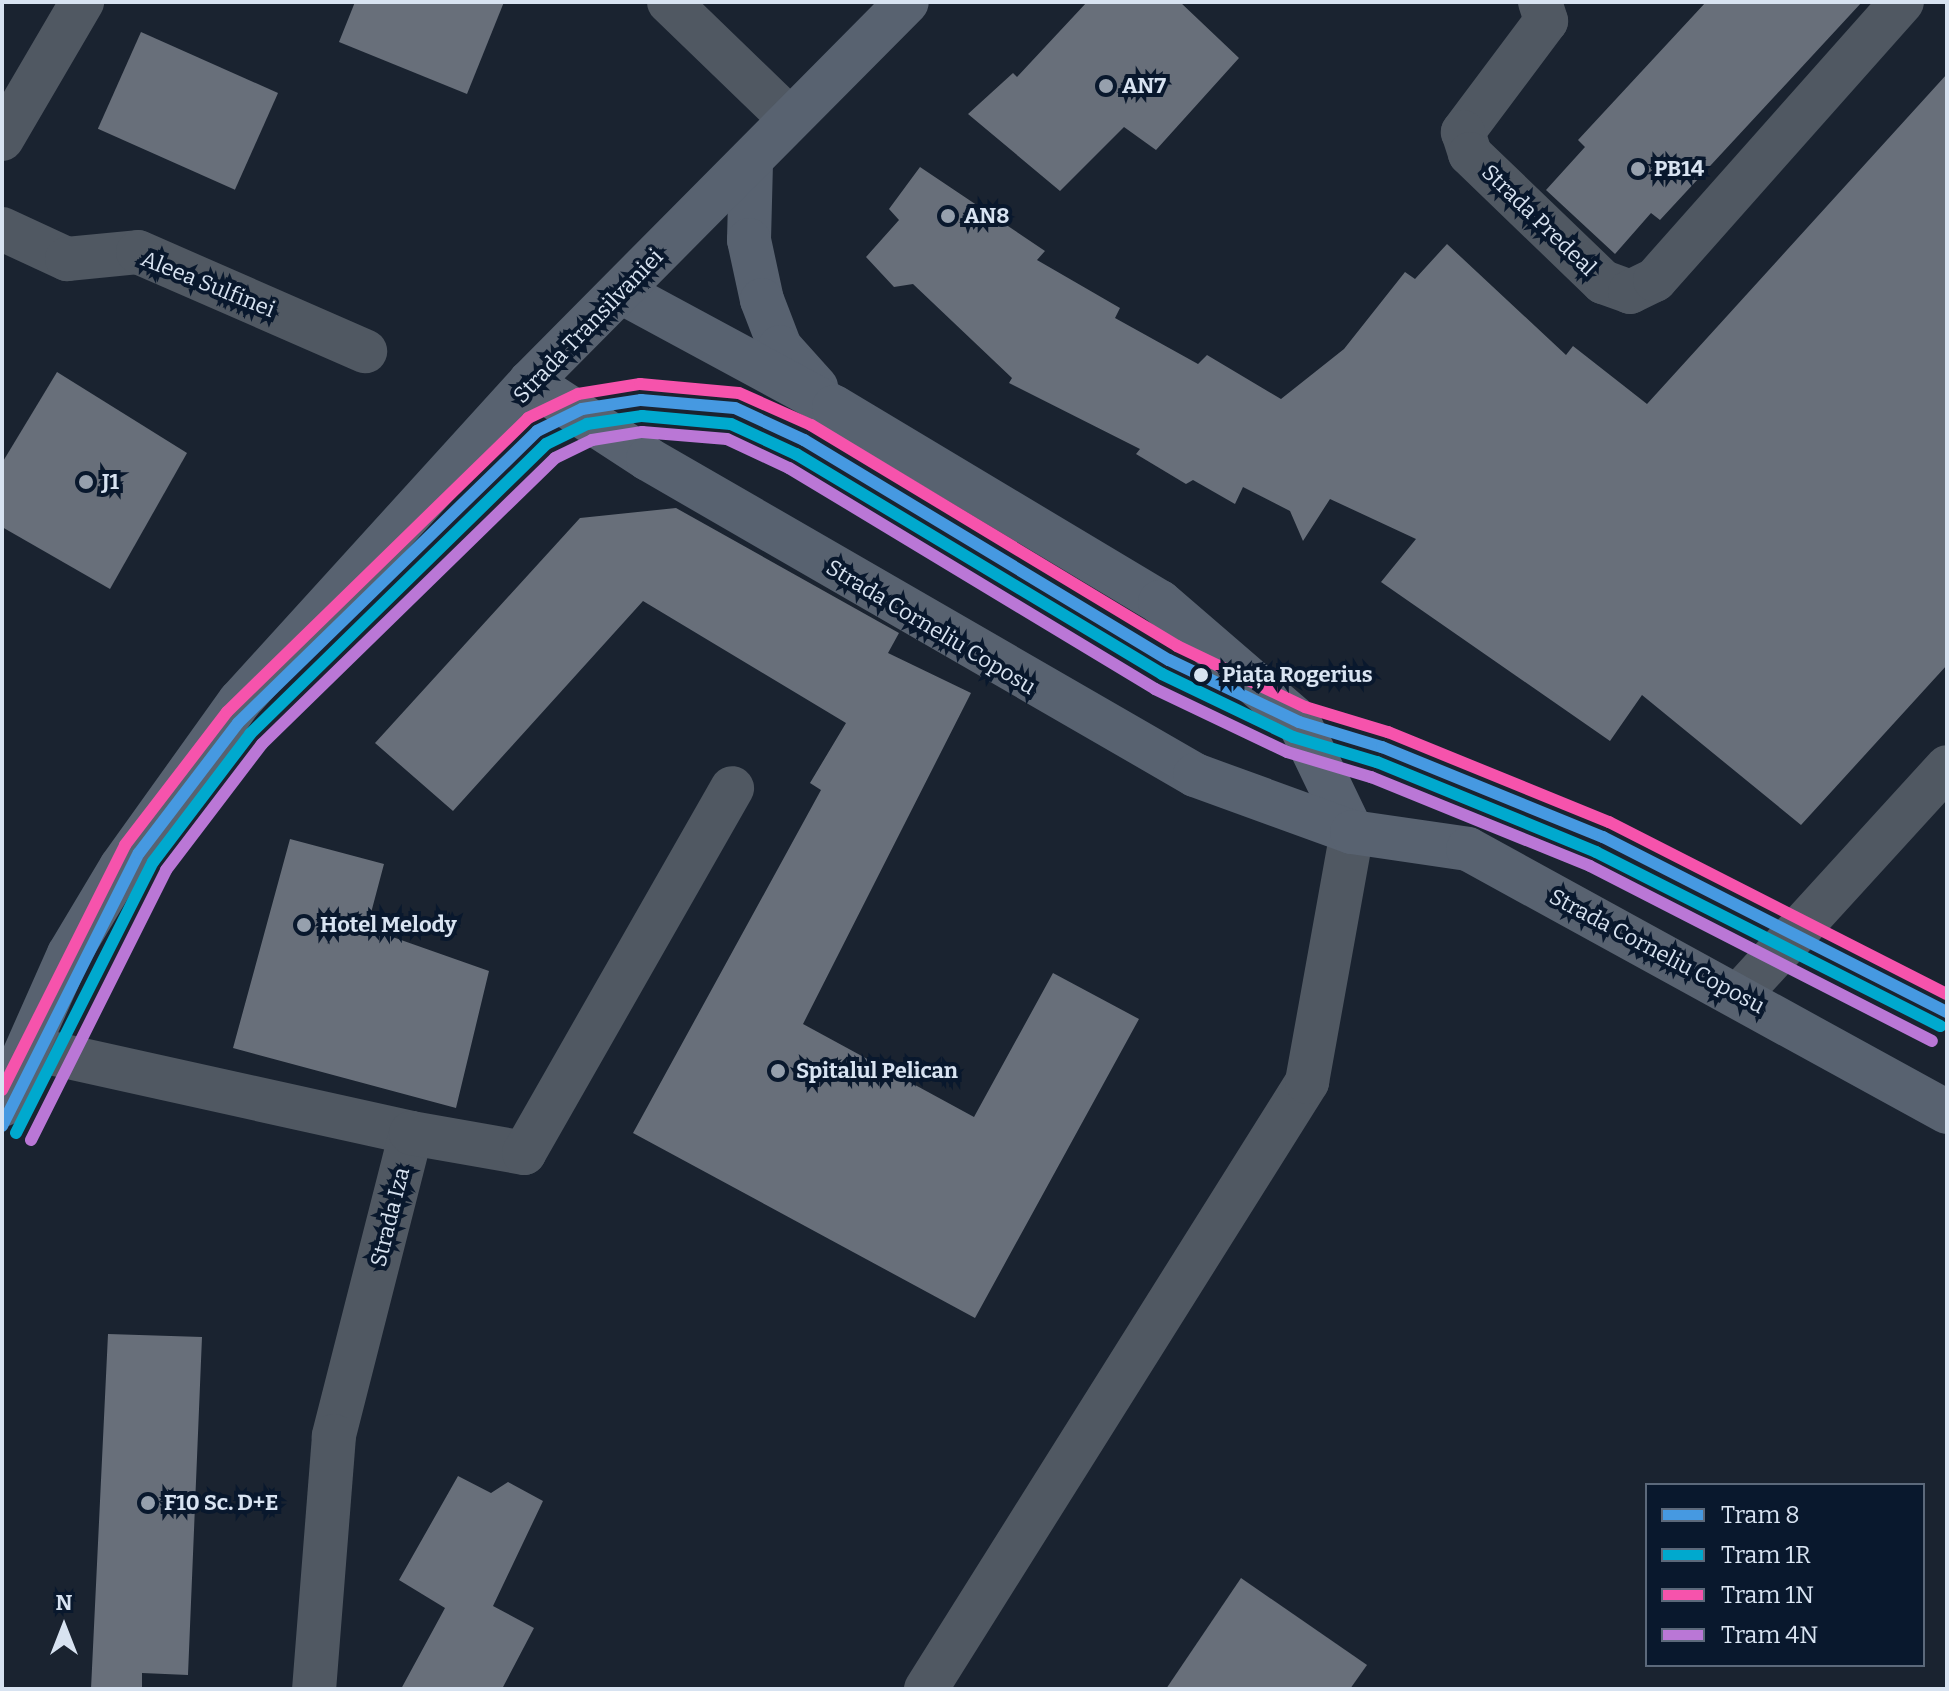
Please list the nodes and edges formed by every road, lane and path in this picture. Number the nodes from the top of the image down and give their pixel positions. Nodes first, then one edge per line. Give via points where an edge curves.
1 (82, 2) edge
2 (669, 2) edge
3 (907, 2) edge
4 (1540, 2) edge
5 (1902, 2) edge
6 (790, 119) junction
7 (2, 139) edge
8 (751, 163) junction
9 (2, 229) edge
10 (621, 292) junction
11 (365, 351) dead end
12 (530, 382) junction
13 (834, 407) junction
14 (1947, 767) edge
15 (732, 788) dead end
16 (1352, 832) junction
17 (1740, 994) junction
18 (28, 1048) junction
19 (2, 1105) edge
20 (1947, 1112) edge
21 (411, 1133) junction
22 (314, 1689) edge
23 (926, 1689) edge

1 - 7 street
2 - 6 street
3 - 6 main road, Strada Transilvaniei
4 - 5 street, Strada Predeal via 1546,21 1463,132 1470,154 1603,282 1630,292 1655,280
6 - 8 main road, Strada Transilvaniei
8 - 10 main road, Strada Transilvaniei
8 - 13 main road via 749,240 762,300 780,347
9 - 11 street, Aleea Sulfinei via 67,259 138,252
10 - 12 main road, Strada Transilvaniei
10 - 13 main road
12 - 16 main road, Strada Corneliu Coposu via 627,447 1063,704 1195,775
12 - 18 main road, Strada Transilvaniei via 205,746 69,954
13 - 16 main road via 1198,630 1299,722
14 - 17 street
15 - 21 street via 524,1153
16 - 17 main road, Strada Corneliu Coposu via 1468,849
16 - 23 street via 1307,1082
17 - 20 main road, Strada Corneliu Coposu
18 - 19 main road, Strada Transilvaniei
18 - 21 street
21 - 22 street, Strada Iza via 334,1436

